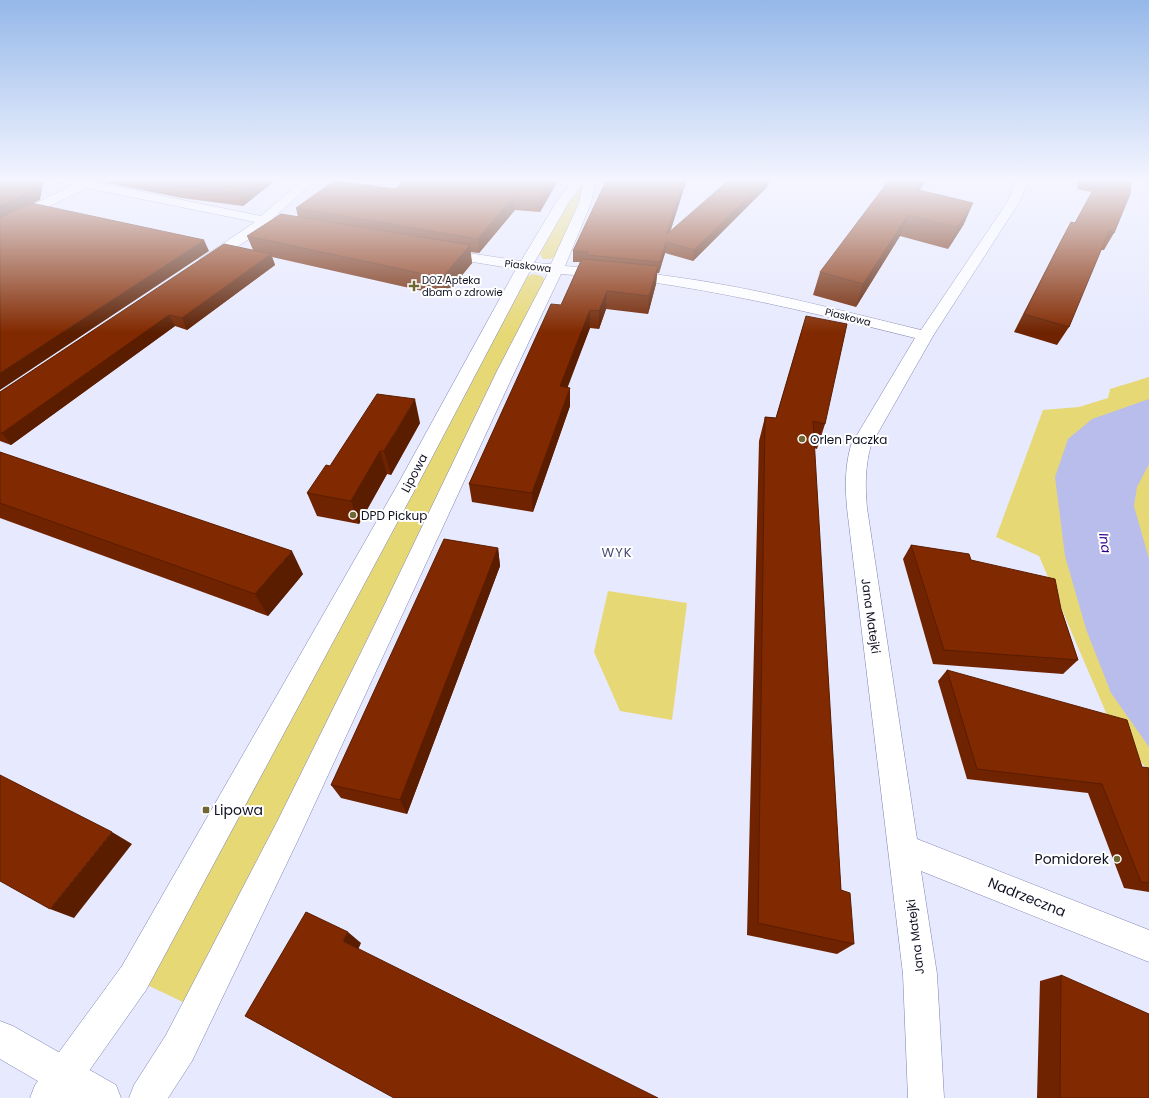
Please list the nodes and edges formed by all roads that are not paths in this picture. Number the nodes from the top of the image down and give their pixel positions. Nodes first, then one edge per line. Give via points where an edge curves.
1 (250, 230) edge
2 (309, 230) edge
3 (546, 230) edge
4 (573, 230) edge
5 (995, 230) edge
6 (312, 231) edge
7 (425, 250) edge
8 (525, 266) junction
9 (556, 270) junction
10 (190, 272) edge
11 (925, 336) junction
12 (904, 849) junction
13 (1149, 946) edge
14 (0, 1039) edge
15 (56, 1087) edge
16 (103, 1098) edge
17 (148, 1098) edge
18 (926, 1098) edge

1 - 10 street
2 - 6 street
3 - 8 street, Lipowa
4 - 9 street
5 - 11 street, Jana Matejki
7 - 8 street, Piaskowa
8 - 9 street, Piaskowa
8 - 15 street, Lipowa via 408,484 134,978
9 - 11 street, Piaskowa via 668,280 743,293
9 - 17 street via 288,830 178,1048
11 - 12 street, Jana Matejki via 861,445 856,462 855,484
12 - 13 street, Nadrzeczna
12 - 18 street, Jana Matejki via 920,974
14 - 15 street
15 - 16 street

